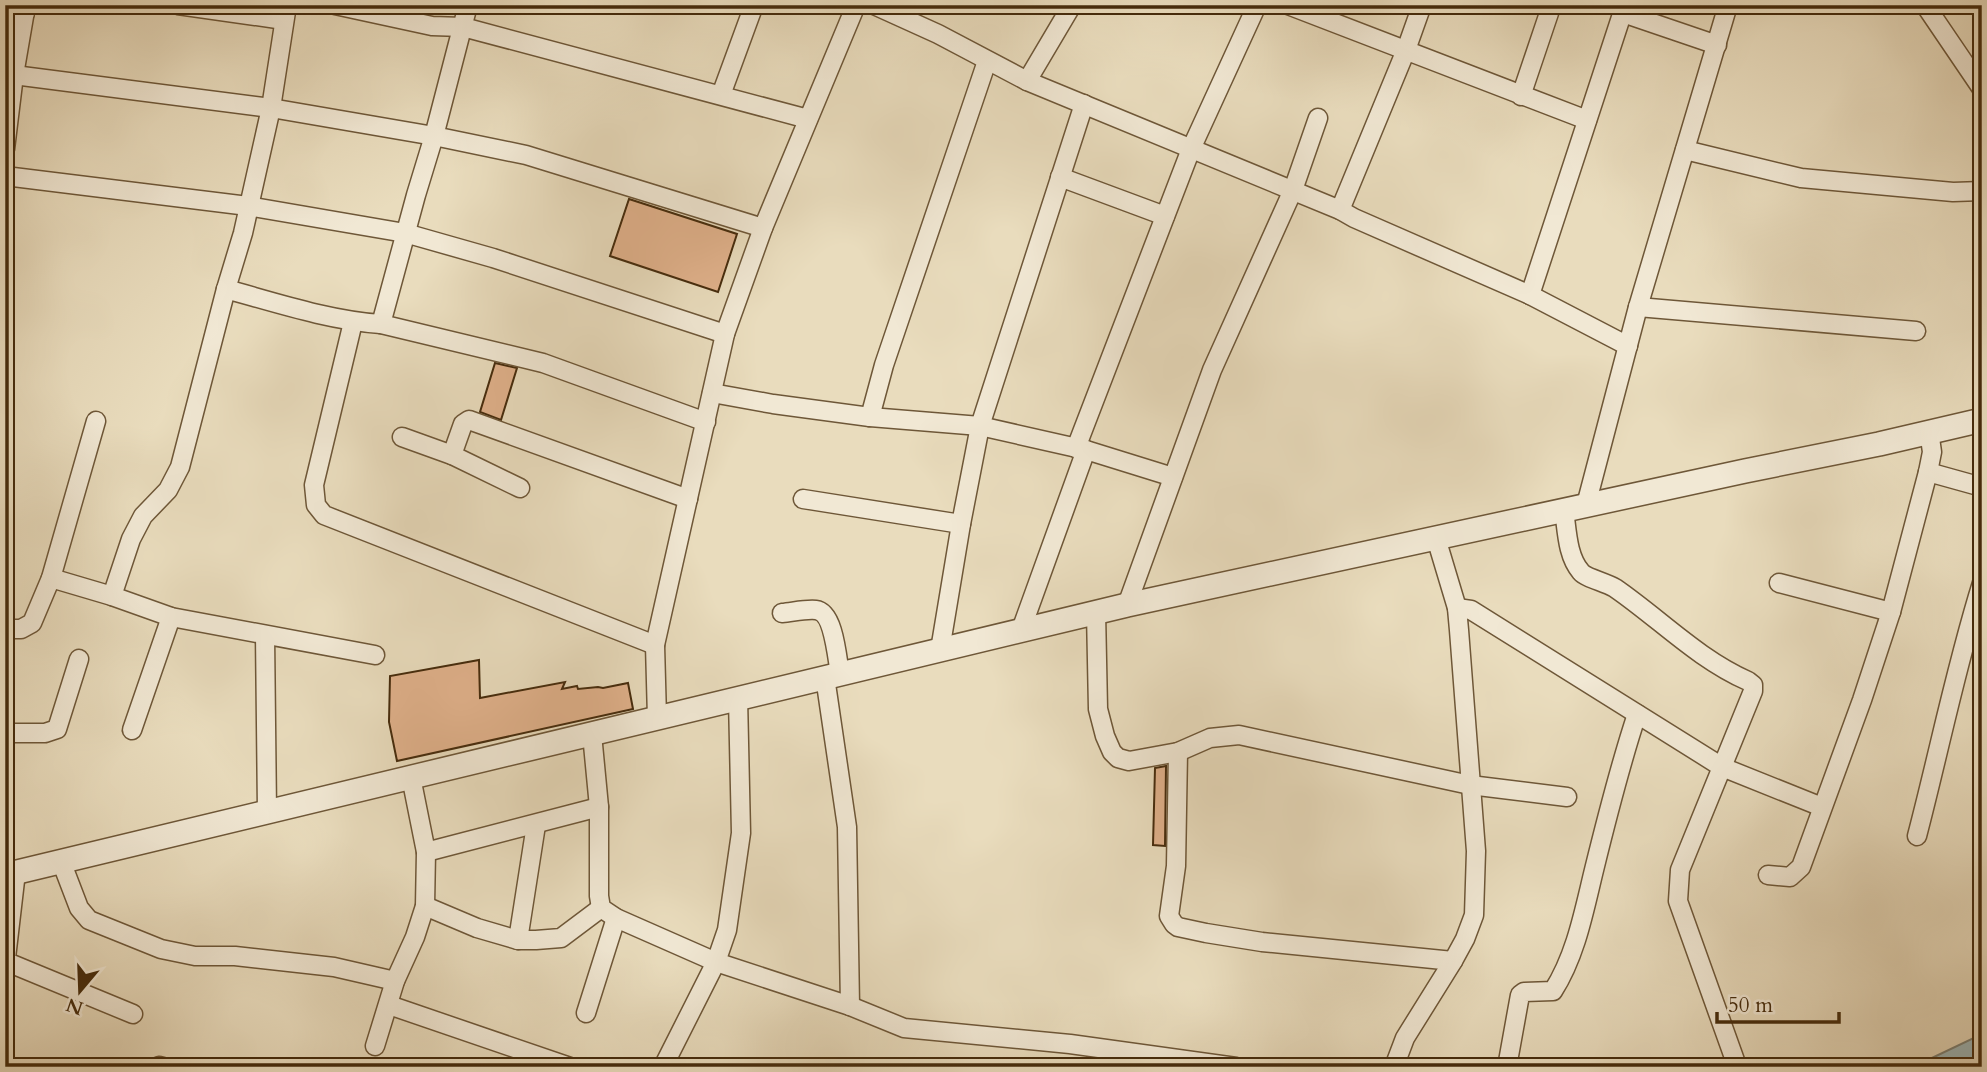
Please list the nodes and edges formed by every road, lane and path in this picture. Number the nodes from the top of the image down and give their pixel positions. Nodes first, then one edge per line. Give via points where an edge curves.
1 (178, 5) edge
2 (335, 5) edge
3 (468, 5) edge
4 (754, 5) edge
5 (856, 5) edge
6 (874, 5) edge
7 (1072, 5) edge
8 (1258, 5) edge
9 (1288, 5) edge
10 (1422, 5) edge
11 (1728, 5) edge
12 (1925, 5) edge
13 (26, 9) edge
14 (1624, 9) edge
15 (5, 12) edge
16 (286, 12) edge
17 (1549, 13) dead end
18 (463, 27) junction
19 (1717, 45) junction
20 (1406, 50) junction
21 (986, 61) junction
22 (14, 75) junction
23 (1027, 80) junction
24 (1982, 89) edge
25 (722, 95) junction
26 (1521, 96) junction
27 (1084, 104) junction
28 (271, 108) junction
29 (1318, 118) dead end
30 (808, 119) junction
31 (1587, 120) junction
32 (7, 127) edge
33 (434, 136) junction
34 (5, 149) edge
35 (1191, 149) junction
36 (1685, 150) junction
37 (5, 176) edge
38 (1060, 177) junction
39 (1293, 190) junction
40 (1982, 191) edge
41 (248, 206) junction
42 (1340, 210) junction
43 (1165, 216) junction
44 (763, 228) junction
45 (405, 233) junction
46 (226, 289) junction
47 (1530, 296) junction
48 (1639, 307) junction
49 (354, 322) junction
50 (381, 324) junction
51 (1916, 331) dead end
52 (725, 334) junction
53 (1628, 346) junction
54 (712, 393) junction
55 (870, 417) junction
56 (1982, 420) edge
57 (96, 421) dead end
58 (706, 422) junction
59 (981, 426) junction
60 (1929, 431) junction
61 (402, 437) dead end
62 (1081, 449) junction
63 (452, 455) junction
64 (1928, 472) junction
65 (1173, 477) junction
66 (1982, 487) edge
67 (520, 488) dead end
68 (688, 499) junction
69 (803, 499) dead end
70 (1575, 508) junction
71 (961, 524) junction
72 (1436, 538) junction
73 (51, 578) junction
74 (1779, 583) dead end
75 (1982, 583) edge
76 (112, 596) junction
77 (1127, 605) junction
78 (1457, 608) junction
79 (1096, 612) junction
80 (1891, 612) junction
81 (782, 613) dead end
82 (171, 617) junction
83 (5, 629) edge
84 (1021, 630) junction
85 (265, 635) junction
86 (655, 645) junction
87 (940, 650) junction
88 (375, 655) dead end
89 (79, 659) dead end
90 (833, 676) junction
91 (738, 698) junction
92 (1637, 714) junction
93 (657, 718) junction
94 (132, 730) dead end
95 (5, 733) edge
96 (592, 734) junction
97 (1178, 752) junction
98 (1722, 767) junction
99 (411, 777) junction
100 (1470, 785) junction
101 (1567, 797) dead end
102 (599, 807) junction
103 (1822, 807) junction
104 (267, 812) junction
105 (536, 825) junction
106 (1917, 836) dead end
107 (426, 852) junction
108 (61, 861) junction
109 (10, 874) edge
110 (1768, 875) dead end
111 (425, 906) junction
112 (608, 913) junction
113 (518, 940) junction
114 (1453, 961) junction
115 (716, 962) junction
116 (395, 981) junction
117 (389, 1005) junction
118 (850, 1006) junction
119 (586, 1013) dead end
120 (133, 1014) dead end
121 (375, 1046) dead end
122 (1121, 1059) edge
123 (1737, 1066) edge
124 (570, 1067) edge
125 (663, 1067) edge
126 (1236, 1067) edge
127 (1394, 1067) edge
128 (1507, 1067) edge

1 - 16 street
2 - 18 street via 432,26
3 - 18 street
4 - 25 street
5 - 30 street
6 - 21 street
7 - 23 street
8 - 35 street
9 - 20 street
10 - 20 street
11 - 19 street
12 - 24 street
13 - 15 street
13 - 22 street
14 - 19 street
14 - 31 street
16 - 28 street
17 - 26 street
18 - 25 street
18 - 33 street
19 - 36 street
20 - 26 street
20 - 42 street
21 - 23 street
21 - 55 street
22 - 28 street
22 - 32 street
23 - 27 street
25 - 30 street
26 - 31 street
27 - 35 street
27 - 38 street
28 - 33 street
28 - 41 street
29 - 39 street
30 - 44 street
31 - 47 street
32 - 34 street
33 - 44 street via 526,155
33 - 45 street
35 - 39 street
35 - 43 street
36 - 40 street via 1801,178
36 - 48 street
37 - 41 street
38 - 43 street
38 - 59 street
39 - 42 street
39 - 65 street via 1212,370
41 - 45 street
41 - 46 street
42 - 47 street
43 - 62 street
44 - 52 street
45 - 50 street
45 - 52 street
46 - 49 street
46 - 76 street via 180,467 168,490 137,527
47 - 53 street
48 - 51 street
48 - 53 street
49 - 50 street
49 - 86 street via 314,485 321,512
50 - 58 street via 543,363
52 - 54 street
53 - 70 street
54 - 55 street
54 - 58 street
55 - 59 street
56 - 60 street
57 - 73 street
58 - 68 street
59 - 62 street
59 - 71 street
60 - 64 street via 1932,452
60 - 70 street
61 - 63 street
62 - 65 street
62 - 84 street
63 - 67 street
63 - 68 street via 463,424 469,420
64 - 66 street
64 - 80 street
65 - 77 street
68 - 86 street
69 - 71 street
70 - 72 street
70 - 98 street via 1572,560 1583,575 1604,581 1712,663 1753,685
71 - 87 street
72 - 77 street
72 - 78 street
73 - 76 street
73 - 83 street via 32,623
74 - 80 street
75 - 106 street via 1964,638
76 - 82 street
77 - 79 street
78 - 92 street via 1471,610
78 - 100 street
79 - 84 street
79 - 97 street via 1098,709 1112,752 1129,761
80 - 103 street
81 - 90 street via 818,610 825,614 831,626
82 - 85 street
82 - 94 street
84 - 87 street
85 - 88 street
85 - 104 street
86 - 93 street
87 - 90 street
89 - 95 street via 55,730
90 - 91 street
90 - 118 street via 847,827
91 - 93 street
91 - 115 street via 741,833 727,930
92 - 98 street
92 - 128 street via 1620,764 1579,933 1553,991 1520,995
93 - 96 street
96 - 99 street
96 - 102 street
97 - 100 street via 1210,738 1239,735
97 - 114 street via 1176,866 1170,916 1174,924 1262,942
98 - 103 street
98 - 123 street via 1680,870 1678,901
99 - 104 street
99 - 107 street
100 - 101 street
100 - 114 street via 1476,850 1474,915
102 - 105 street
102 - 112 street via 599,896
103 - 110 street via 1801,867 1790,877
104 - 108 street
105 - 107 street
105 - 113 street
107 - 111 street
108 - 109 street
108 - 116 street via 79,908 89,920 161,949 195,956 322,965
109 - 120 street via 7,961
111 - 113 street
111 - 116 street
112 - 113 street via 561,937
112 - 115 street
112 - 119 street
114 - 127 street via 1405,1038
115 - 118 street
115 - 125 street
116 - 117 street
117 - 121 street
117 - 124 street
118 - 122 street via 904,1028
122 - 126 street

